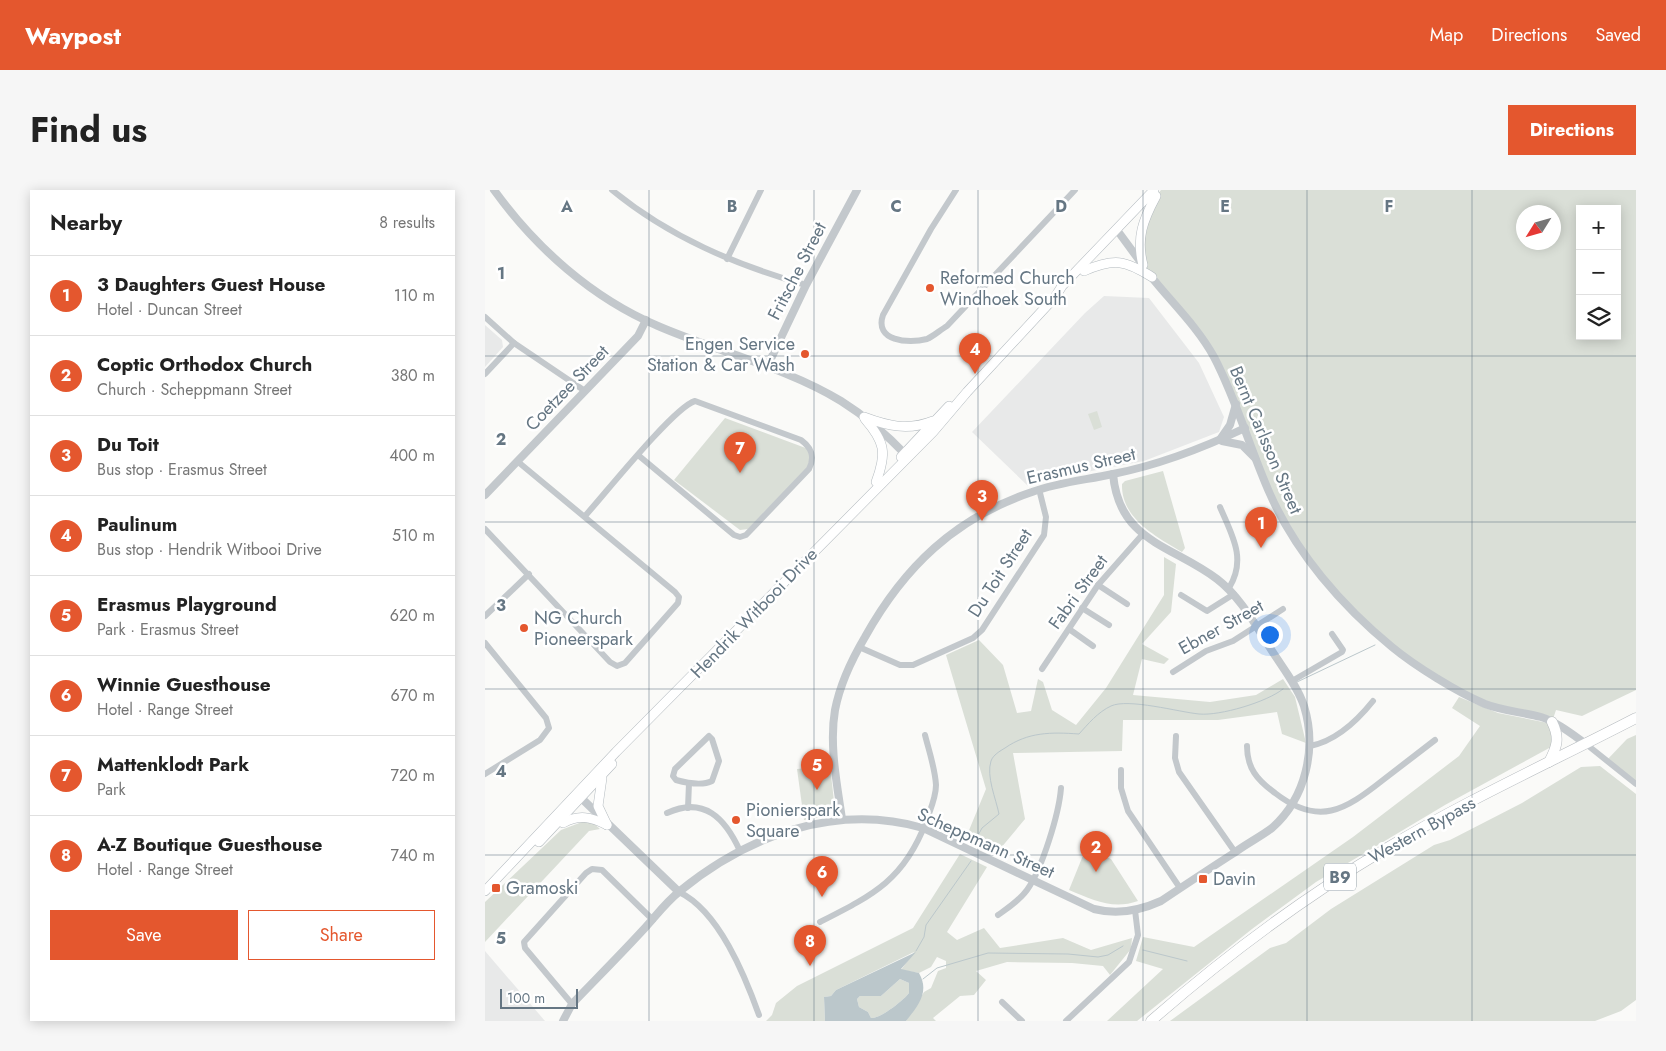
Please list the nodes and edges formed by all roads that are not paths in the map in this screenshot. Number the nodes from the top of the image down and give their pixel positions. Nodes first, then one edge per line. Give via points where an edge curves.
1 (494, 190) edge
2 (612, 190) edge
3 (761, 190) edge
4 (857, 190) edge
5 (956, 190) edge
6 (1075, 190) edge
7 (1157, 192) edge
8 (1118, 232) junction
9 (727, 259) junction
10 (1143, 265) junction
11 (1084, 271) junction
12 (1152, 277) junction
13 (806, 285) junction
14 (1055, 297) junction
15 (630, 311) junction
16 (485, 317) edge
17 (646, 320) junction
18 (658, 326) junction
19 (638, 336) junction
20 (513, 343) junction
21 (767, 367) junction
22 (485, 374) edge
23 (585, 391) junction
24 (967, 392) junction
25 (1236, 404) junction
26 (863, 417) junction
27 (935, 421) junction
28 (1245, 428) junction
29 (1217, 441) junction
30 (638, 455) junction
31 (907, 456) junction
32 (1257, 460) junction
33 (517, 461) junction
34 (1113, 474) junction
35 (876, 482) junction
36 (1039, 489) junction
37 (871, 493) junction
38 (485, 495) edge
39 (1220, 506) dead end
40 (585, 516) junction
41 (485, 528) edge
42 (1142, 534) junction
43 (529, 574) junction
44 (1098, 585) junction
45 (1231, 591) junction
46 (1181, 595) dead end
47 (1127, 604) dead end
48 (1082, 608) junction
49 (1283, 609) dead end
50 (485, 616) edge
51 (1109, 624) dead end
52 (1256, 627) junction
53 (1069, 629) junction
54 (1332, 634) dead end
55 (485, 643) edge
56 (1093, 646) dead end
57 (859, 647) junction
58 (1042, 669) dead end
59 (1173, 672) dead end
60 (1292, 681) junction
61 (1373, 701) dead end
62 (1636, 718) edge
63 (1552, 722) junction
64 (637, 732) junction
65 (925, 735) dead end
66 (1176, 736) dead end
67 (1435, 740) dead end
68 (1586, 744) junction
69 (1247, 746) dead end
70 (1310, 746) junction
71 (1549, 762) junction
72 (1121, 770) dead end
73 (485, 774) edge
74 (602, 776) junction
75 (689, 783) junction
76 (1636, 784) edge
77 (1061, 788) dead end
78 (580, 797) junction
79 (1292, 805) junction
80 (688, 808) junction
81 (667, 813) dead end
82 (842, 819) junction
83 (607, 825) junction
84 (923, 828) junction
85 (553, 829) junction
86 (740, 851) junction
87 (1235, 852) junction
88 (1032, 880) junction
89 (1180, 888) junction
90 (486, 890) edge
91 (679, 892) junction
92 (1135, 910) junction
93 (998, 916) dead end
94 (653, 920) junction
95 (820, 922) dead end
96 (1002, 1002) dead end
97 (572, 1004) junction
98 (759, 1015) dead end
99 (563, 1021) edge
100 (1021, 1021) edge
101 (1067, 1021) edge
102 (1151, 1021) edge

1 - 15 street via 553,258 593,289
2 - 9 street via 661,226
3 - 9 street
4 - 13 street, Fritsche Street
5 - 6 street via 883,316 882,332 890,338 927,339 941,330 957,317
7 - 8 main road, Hendrik Witbooi Drive
7 - 10 main road via 1139,234
8 - 10 street, Bernt Carlsson Street
8 - 11 main road, Hendrik Witbooi Drive
8 - 14 main road, Hendrik Witbooi Drive via 1062,286
9 - 13 street
10 - 12 street, Bernt Carlsson Street
11 - 12 main road via 1102,264 1122,262
11 - 14 main road, Hendrik Witbooi Drive
12 - 25 street, Bernt Carlsson Street via 1202,338
13 - 21 street, Fritsche Street
14 - 24 main road, Hendrik Witbooi Drive
15 - 17 street
15 - 19 street via 639,326
16 - 20 street
17 - 18 street
17 - 19 street, Coetzee Street
18 - 19 street via 646,329
18 - 21 street
19 - 23 street, Coetzee Street
20 - 22 street
20 - 23 street
21 - 26 street via 831,395
23 - 33 street, Coetzee Street
24 - 27 main road, Hendrik Witbooi Drive
24 - 31 main road, Hendrik Witbooi Drive
25 - 28 street, Bernt Carlsson Street
25 - 29 street via 1230,425
26 - 27 main road via 904,428
26 - 31 street
26 - 35 main road via 882,444 883,460
27 - 31 main road, Hendrik Witbooi Drive
28 - 29 street, Erasmus Street
28 - 32 street, Bernt Carlsson Street
29 - 32 street via 1242,445
29 - 34 street, Erasmus Street via 1159,463
30 - 30 street via 684,406 695,401 801,440 811,450 813,458 809,469 746,535 740,537
30 - 40 street
31 - 35 main road, Hendrik Witbooi Drive
31 - 37 main road, Hendrik Witbooi Drive
32 - 63 street, Bernt Carlsson Street via 1270,494 1297,543 1320,574 1369,627 1393,648 1475,699
33 - 38 street, Coetzee Street
33 - 40 street
34 - 36 street, Erasmus Street
34 - 42 street, Scheppmann Street via 1119,504 1126,518
35 - 37 main road, Hendrik Witbooi Drive
36 - 57 street, Erasmus Street via 1007,501 969,522 919,561 886,600
36 - 57 street, Du Toit Street via 1047,524 1044,535 977,634 913,665 900,665
37 - 64 main road, Hendrik Witbooi Drive
39 - 45 street via 1238,549
40 - 43 street via 679,597 674,609 625,663 617,666 610,662
41 - 43 street
42 - 44 street, Fabri Street
42 - 45 street, Scheppmann Street
43 - 50 street
44 - 47 street
44 - 48 street, Fabri Street
45 - 46 street via 1207,611
45 - 52 street, Scheppmann Street
48 - 51 street
48 - 53 street, Fabri Street
49 - 52 street, Ebner Street
52 - 59 street, Ebner Street via 1228,644 1206,651
52 - 60 street, Scheppmann Street
53 - 56 street
53 - 58 street, Fabri Street
54 - 60 street via 1342,652
55 - 73 street via 546,718 549,728 541,740
57 - 82 street, Erasmus Street via 843,682 833,723
60 - 70 street, Scheppmann Street via 1303,705
61 - 70 street via 1332,738
62 - 68 highway, Western Bypass / B9
63 - 68 street, Bernt Carlsson Street
63 - 71 highway via 1558,738
64 - 74 main road, Hendrik Witbooi Drive
64 - 78 main road, Hendrik Witbooi Drive via 616,752
65 - 84 street via 936,785
66 - 87 street via 1175,758 1179,772
67 - 79 street via 1349,805 1323,813
68 - 71 highway, Western Bypass / B9
68 - 76 street
69 - 79 street via 1252,772
70 - 79 street, Scheppmann Street via 1303,779
71 - 102 highway, Western Bypass / B9 via 1387,848 1318,890 1259,932
72 - 89 street via 1121,788 1127,811
74 - 78 main road, Hendrik Witbooi Drive
74 - 83 main road via 598,806
75 - 75 street via 676,780 674,771 705,738 711,737 719,761 718,768 709,783
75 - 80 street
77 - 88 street via 1058,813
78 - 83 street
78 - 85 main road, Hendrik Witbooi Drive
78 - 90 main road, Hendrik Witbooi Drive
79 - 87 street, Scheppmann Street via 1272,827
80 - 81 street
80 - 86 street via 709,810 715,814
82 - 84 street, Scheppmann Street via 885,819
82 - 86 street, Scheppmann Street via 791,830
83 - 85 main road via 579,817
83 - 91 street
84 - 88 street, Scheppmann Street
84 - 95 street via 905,862 886,884 869,897
85 - 90 main road, Hendrik Witbooi Drive
86 - 91 street, Scheppmann Street
87 - 89 street, Scheppmann Street
88 - 92 street, Scheppmann Street via 1094,910
88 - 93 street via 1021,896
89 - 92 street, Scheppmann Street via 1161,901
91 - 94 street, Scheppmann Street
91 - 98 street via 707,916 724,939
92 - 101 street via 1137,935 1129,962
94 - 97 street, Scheppmann Street
94 - 97 street via 602,870 592,869 586,873 524,942 525,948
96 - 100 street
97 - 99 street, Scheppmann Street

